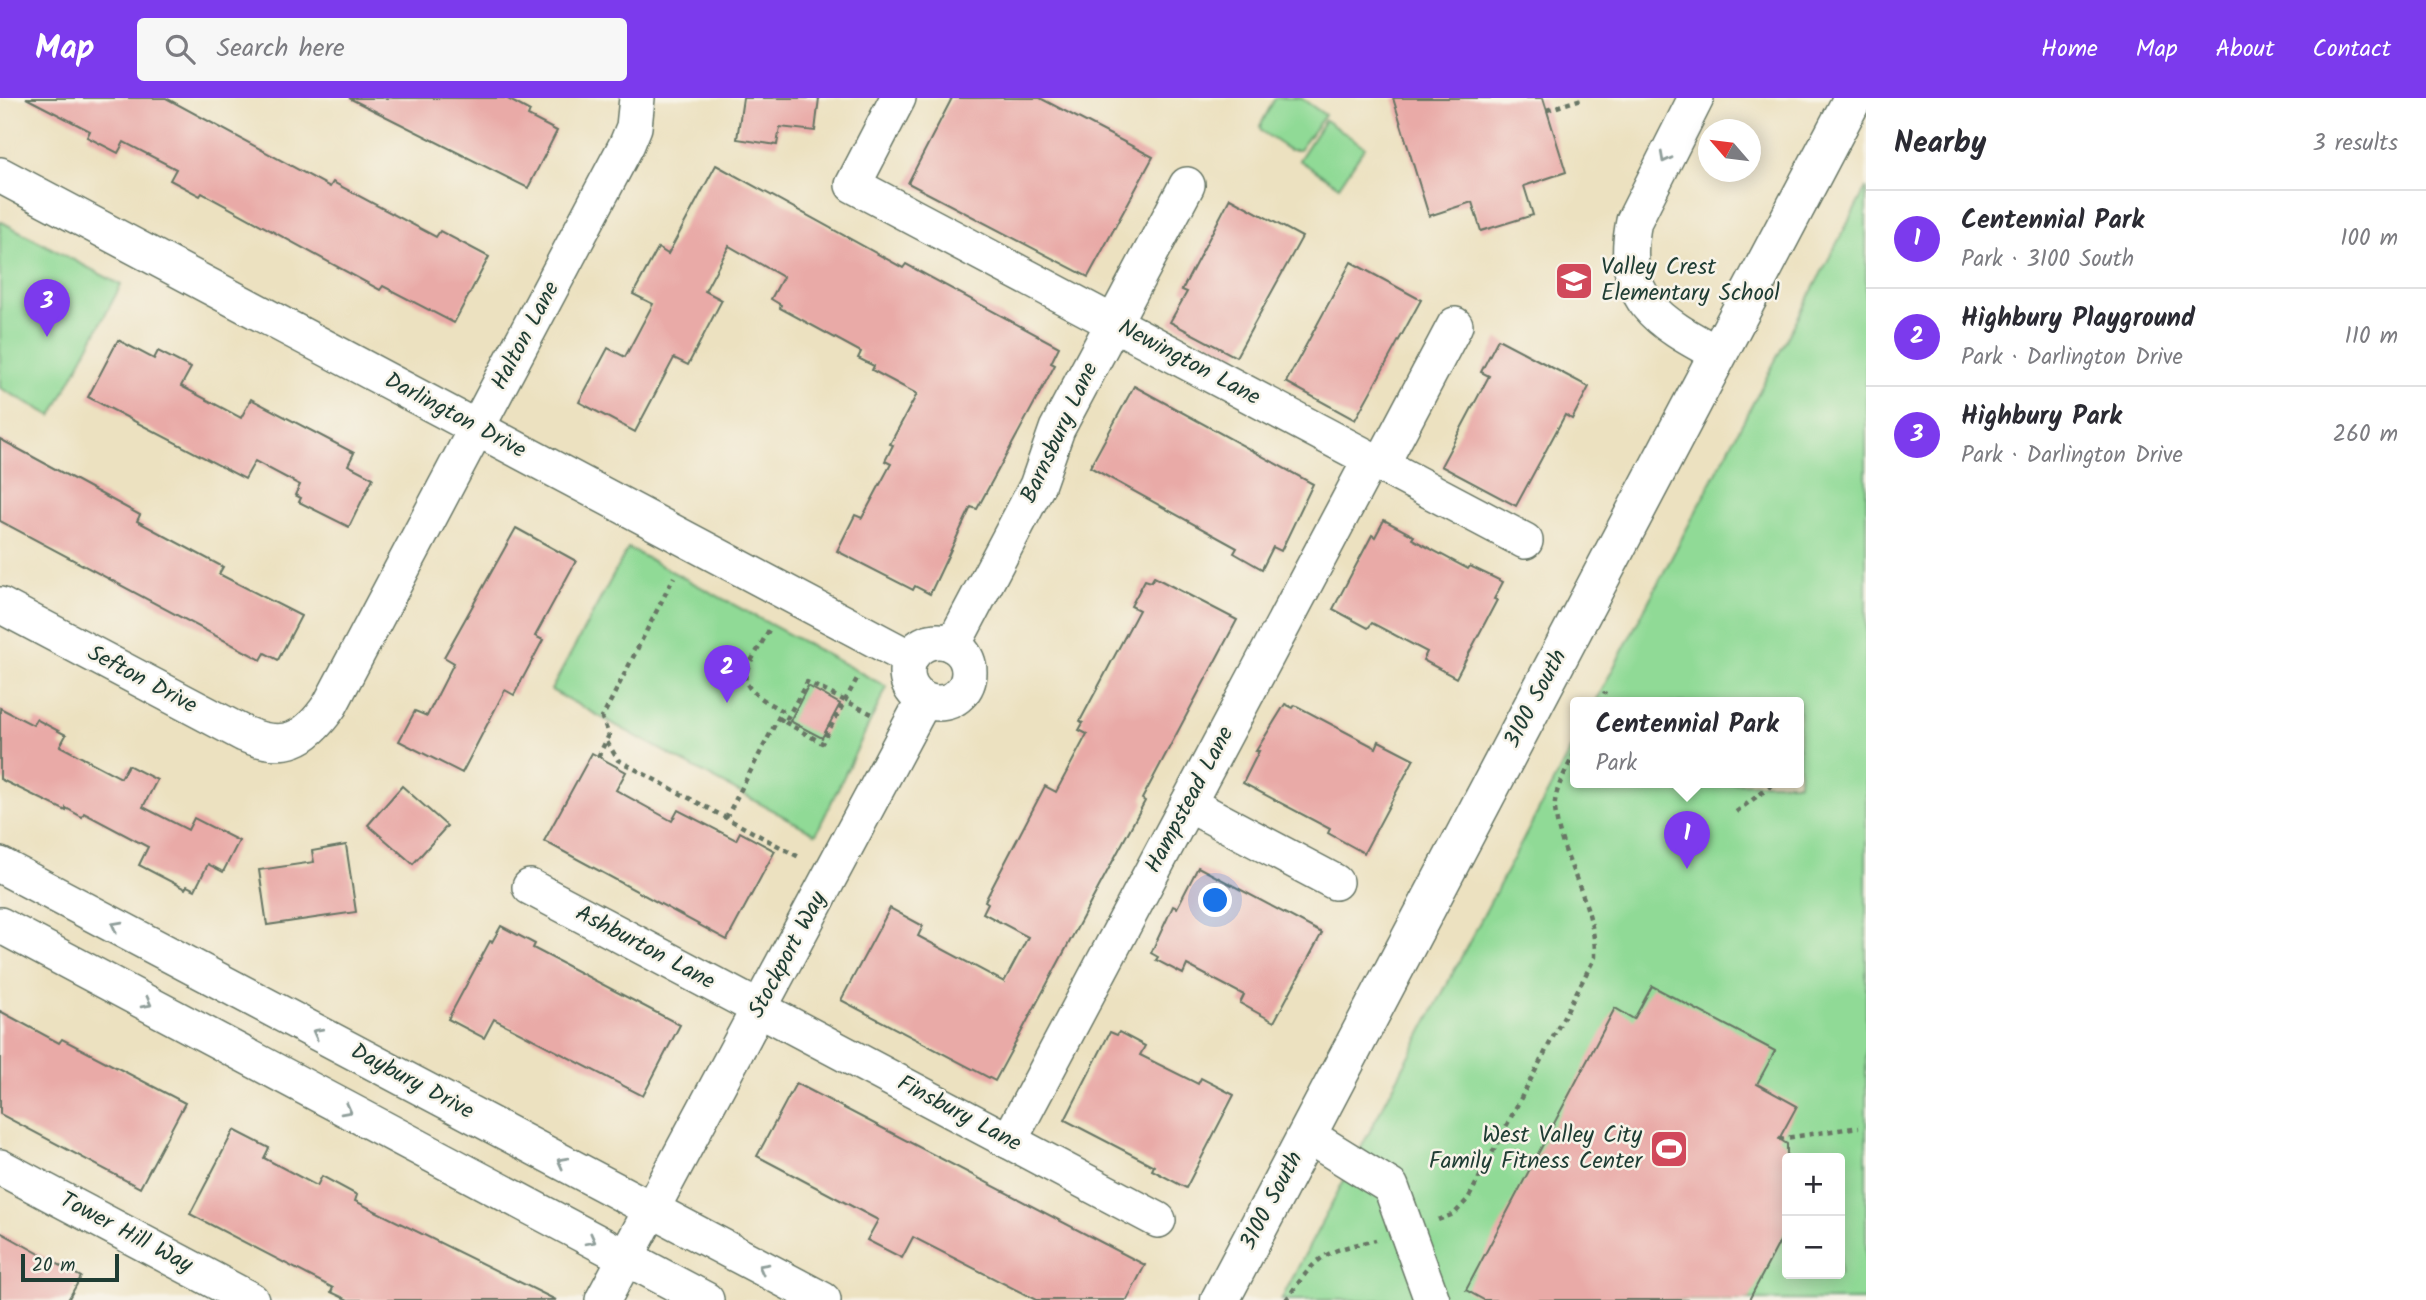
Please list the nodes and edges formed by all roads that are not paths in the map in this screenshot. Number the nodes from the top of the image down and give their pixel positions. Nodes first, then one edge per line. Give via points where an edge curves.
1 (636, 98) edge
2 (898, 98) edge
3 (1696, 98) edge
4 (1853, 98) edge
5 (0, 174) edge
6 (1187, 185) dead end
7 (1114, 323) junction
8 (1455, 325) dead end
9 (1718, 354) junction
10 (477, 428) junction
11 (1376, 462) junction
12 (1525, 541) dead end
13 (0, 605) edge
14 (953, 645) junction
15 (910, 658) junction
16 (924, 700) junction
17 (288, 742) joint
18 (1188, 804) junction
19 (0, 865) edge
20 (1335, 882) dead end
21 (530, 887) dead end
22 (0, 925) edge
23 (760, 1009) junction
24 (1307, 1135) junction
25 (1009, 1142) junction
26 (0, 1167) edge
27 (652, 1210) junction
28 (1158, 1220) dead end
29 (625, 1259) junction
30 (251, 1300) edge
31 (603, 1300) edge
32 (706, 1300) edge
33 (823, 1300) edge
34 (1220, 1300) edge
35 (1432, 1300) edge

1 - 10 street, Halton Lane via 634,127 627,144
2 - 7 street, Newington Lane via 853,185
3 -> 9 street via 1638,212 1630,262 1634,281 1654,314 1668,327
4 - 9 main road, 3100 South
5 - 10 street, Darlington Drive
6 - 7 street, Barnsbury Lane
7 - 11 street, Newington Lane
7 - 14 street, Barnsbury Lane via 1056,429 1037,486
8 - 11 street, Hampstead Lane
9 - 24 main road, 3100 South
10 - 15 street, Darlington Drive
10 - 17 street, Halton Lane via 330,705 305,734
11 - 12 street, Newington Lane
11 - 18 street, Hampstead Lane
13 - 17 street, Sefton Drive via 244,734
14 - 15 street via 924,644
14 - 16 street via 969,667 962,692 937,704
15 - 16 street via 907,677
16 - 23 street, Stockport Way
18 - 20 street
18 - 25 street, Hampstead Lane
27 -> 19 street, Daybury Drive
21 - 23 street, Ashburton Lane
22 -> 29 street
23 - 25 street, Finsbury Lane
23 - 27 street, Stockport Way
24 - 34 main road, 3100 South
24 - 35 street via 1391,1187
25 - 28 street, Finsbury Lane
26 - 30 street, Tower Hill Way
27 - 29 street, Stockport Way
33 -> 27 street, Daybury Drive
29 - 31 street, Stockport Way
29 - 32 street

